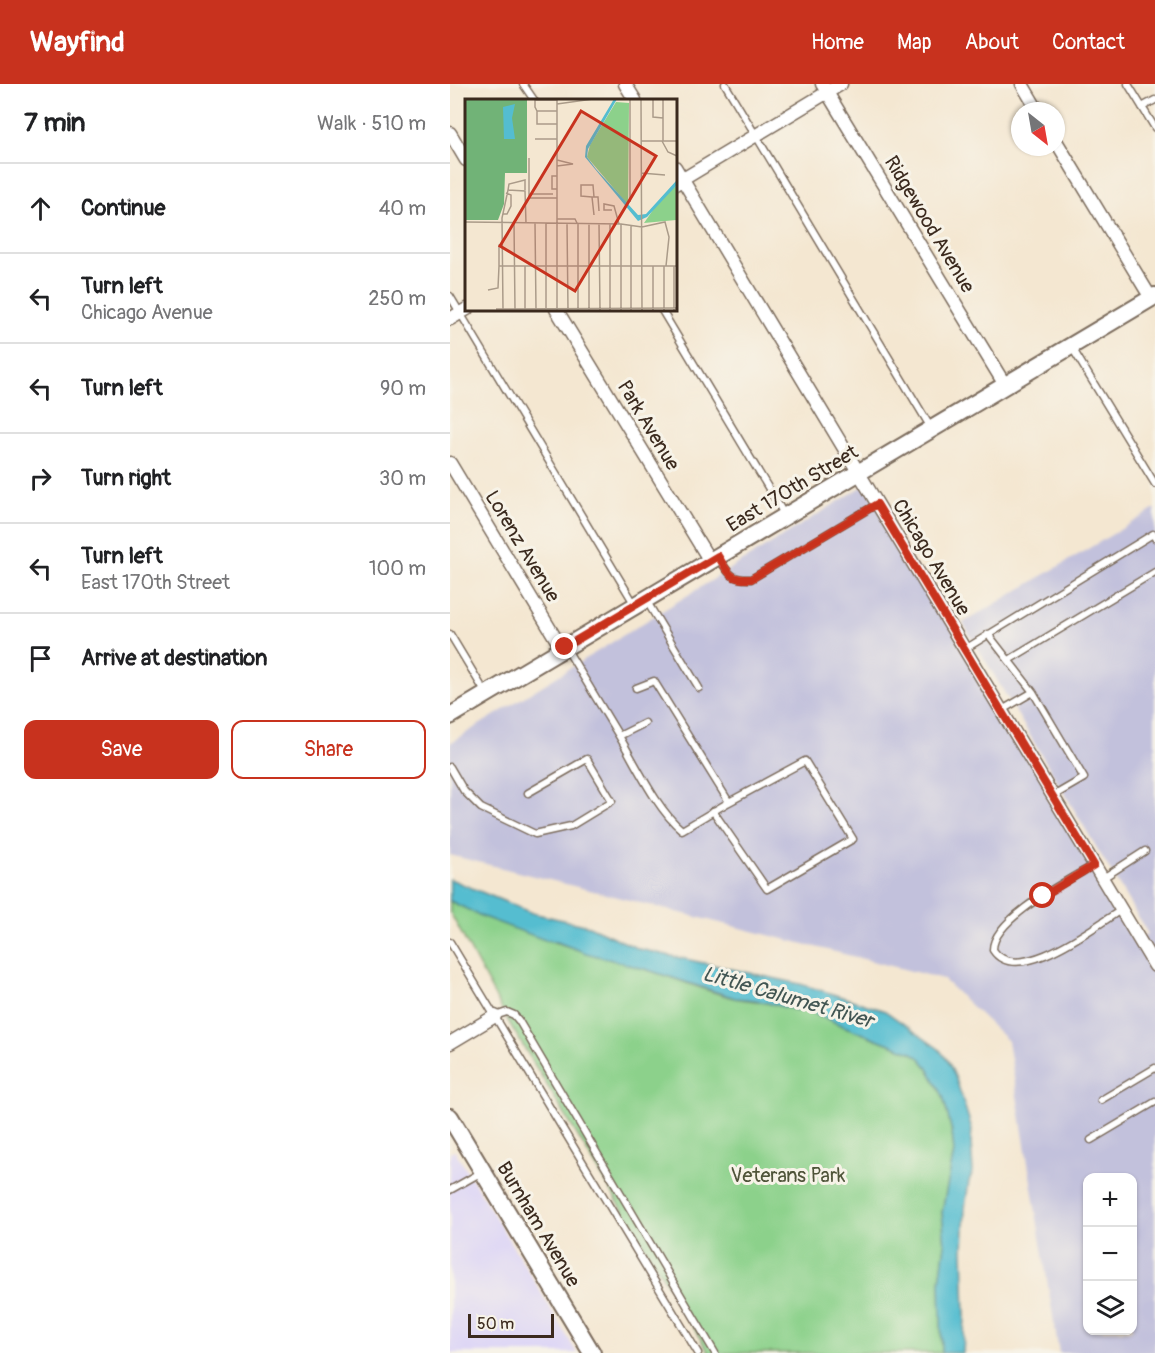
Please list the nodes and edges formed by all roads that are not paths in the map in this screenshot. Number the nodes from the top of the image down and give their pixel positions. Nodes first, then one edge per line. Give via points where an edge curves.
1 (524, 84) edge
2 (625, 84) edge
3 (725, 84) edge
4 (841, 84) edge
5 (1022, 84) edge
6 (1128, 84) edge
7 (824, 88) edge
8 (533, 99) edge
9 (634, 99) edge
10 (1155, 99) edge
11 (1033, 102) edge
12 (1142, 107) junction
13 (1155, 128) edge
14 (450, 133) edge
15 (756, 135) junction
16 (1065, 155) edge
17 (465, 158) edge
18 (679, 182) edge
19 (450, 296) edge
20 (1153, 297) edge
21 (557, 310) edge
22 (662, 310) edge
23 (459, 314) edge
24 (1071, 346) junction
25 (1005, 385) junction
26 (932, 429) junction
27 (450, 463) edge
28 (858, 472) junction
29 (1155, 484) edge
30 (877, 504) junction
31 (785, 516) junction
32 (1155, 538) edge
33 (714, 559) junction
34 (1155, 572) edge
35 (641, 602) junction
36 (450, 634) edge
37 (988, 634) junction
38 (564, 648) junction
39 (964, 649) junction
40 (1009, 660) junction
41 (636, 688) dead end
42 (699, 688) dead end
43 (1032, 692) junction
44 (486, 694) junction
45 (1001, 710) junction
46 (450, 716) edge
47 (645, 723) dead end
48 (619, 736) junction
49 (450, 767) edge
50 (528, 793) dead end
51 (1053, 796) junction
52 (729, 802) junction
53 (713, 811) junction
54 (1145, 851) dead end
55 (1094, 865) junction
56 (1102, 879) junction
57 (1121, 910) junction
58 (450, 942) edge
59 (1150, 946) edge
60 (1155, 966) edge
61 (495, 1017) junction
62 (450, 1043) edge
63 (1155, 1068) edge
64 (1101, 1100) dead end
65 (1155, 1102) edge
66 (450, 1118) edge
67 (1091, 1140) dead end
68 (483, 1172) junction
69 (450, 1190) edge
70 (592, 1353) edge
71 (698, 1353) edge
72 (715, 1353) edge

1 - 8 lane
2 - 9 street
3 - 15 lane
4 - 7 street
5 - 11 street
6 - 12 lane
7 - 15 street
7 - 25 street, Ridgewood Avenue
10 - 12 lane
12 - 13 lane
14 - 17 street
15 - 18 street
15 - 26 lane
16 - 20 street
18 - 28 street, Chicago Avenue
19 - 23 lane
20 - 24 street, East 170th Street
21 - 33 street, Park Avenue
22 - 31 lane
23 - 35 lane
24 - 25 street, East 170th Street
24 - 29 lane
25 - 26 street, East 170th Street
26 - 28 street, East 170th Street
27 - 38 street, Lorenz Avenue
28 - 30 street, Chicago Avenue
28 - 31 street, East 170th Street
30 - 33 lane via 751,579 731,577
30 - 39 street, Chicago Avenue
31 - 33 street, East 170th Street
32 - 37 lane via 1153,534
33 - 35 street, East 170th Street
34 - 40 lane
35 - 38 street, East 170th Street
35 - 42 lane
36 - 44 lane
37 - 39 lane
37 - 40 lane
38 - 44 street, East 170th Street
38 - 48 lane
39 - 45 street, Chicago Avenue
40 - 43 lane
41 - 52 lane via 654,681
43 - 45 lane
43 - 51 lane via 1084,778
44 - 46 street, East 170th Street
45 - 51 street, Chicago Avenue
47 - 48 lane
48 - 53 lane via 663,809 682,830
49 - 50 lane via 464,791 481,808 535,834 571,826 612,801 586,759
51 - 55 street, Chicago Avenue
52 - 53 lane
52 - 53 lane via 805,761 853,839 767,889
54 - 56 lane
55 - 56 street, Chicago Avenue
55 - 57 lane via 1010,919 998,933 993,950 996,955 1009,962 1033,961
56 - 57 street, Chicago Avenue
57 - 59 street, Chicago Avenue
58 - 61 lane
59 - 60 street, Chicago Avenue
61 - 62 street
61 - 71 lane
61 - 72 lane via 507,1012 519,1021
63 - 64 lane
65 - 67 lane
66 - 68 street, Burnham Avenue
68 - 69 lane
68 - 70 street, Burnham Avenue

